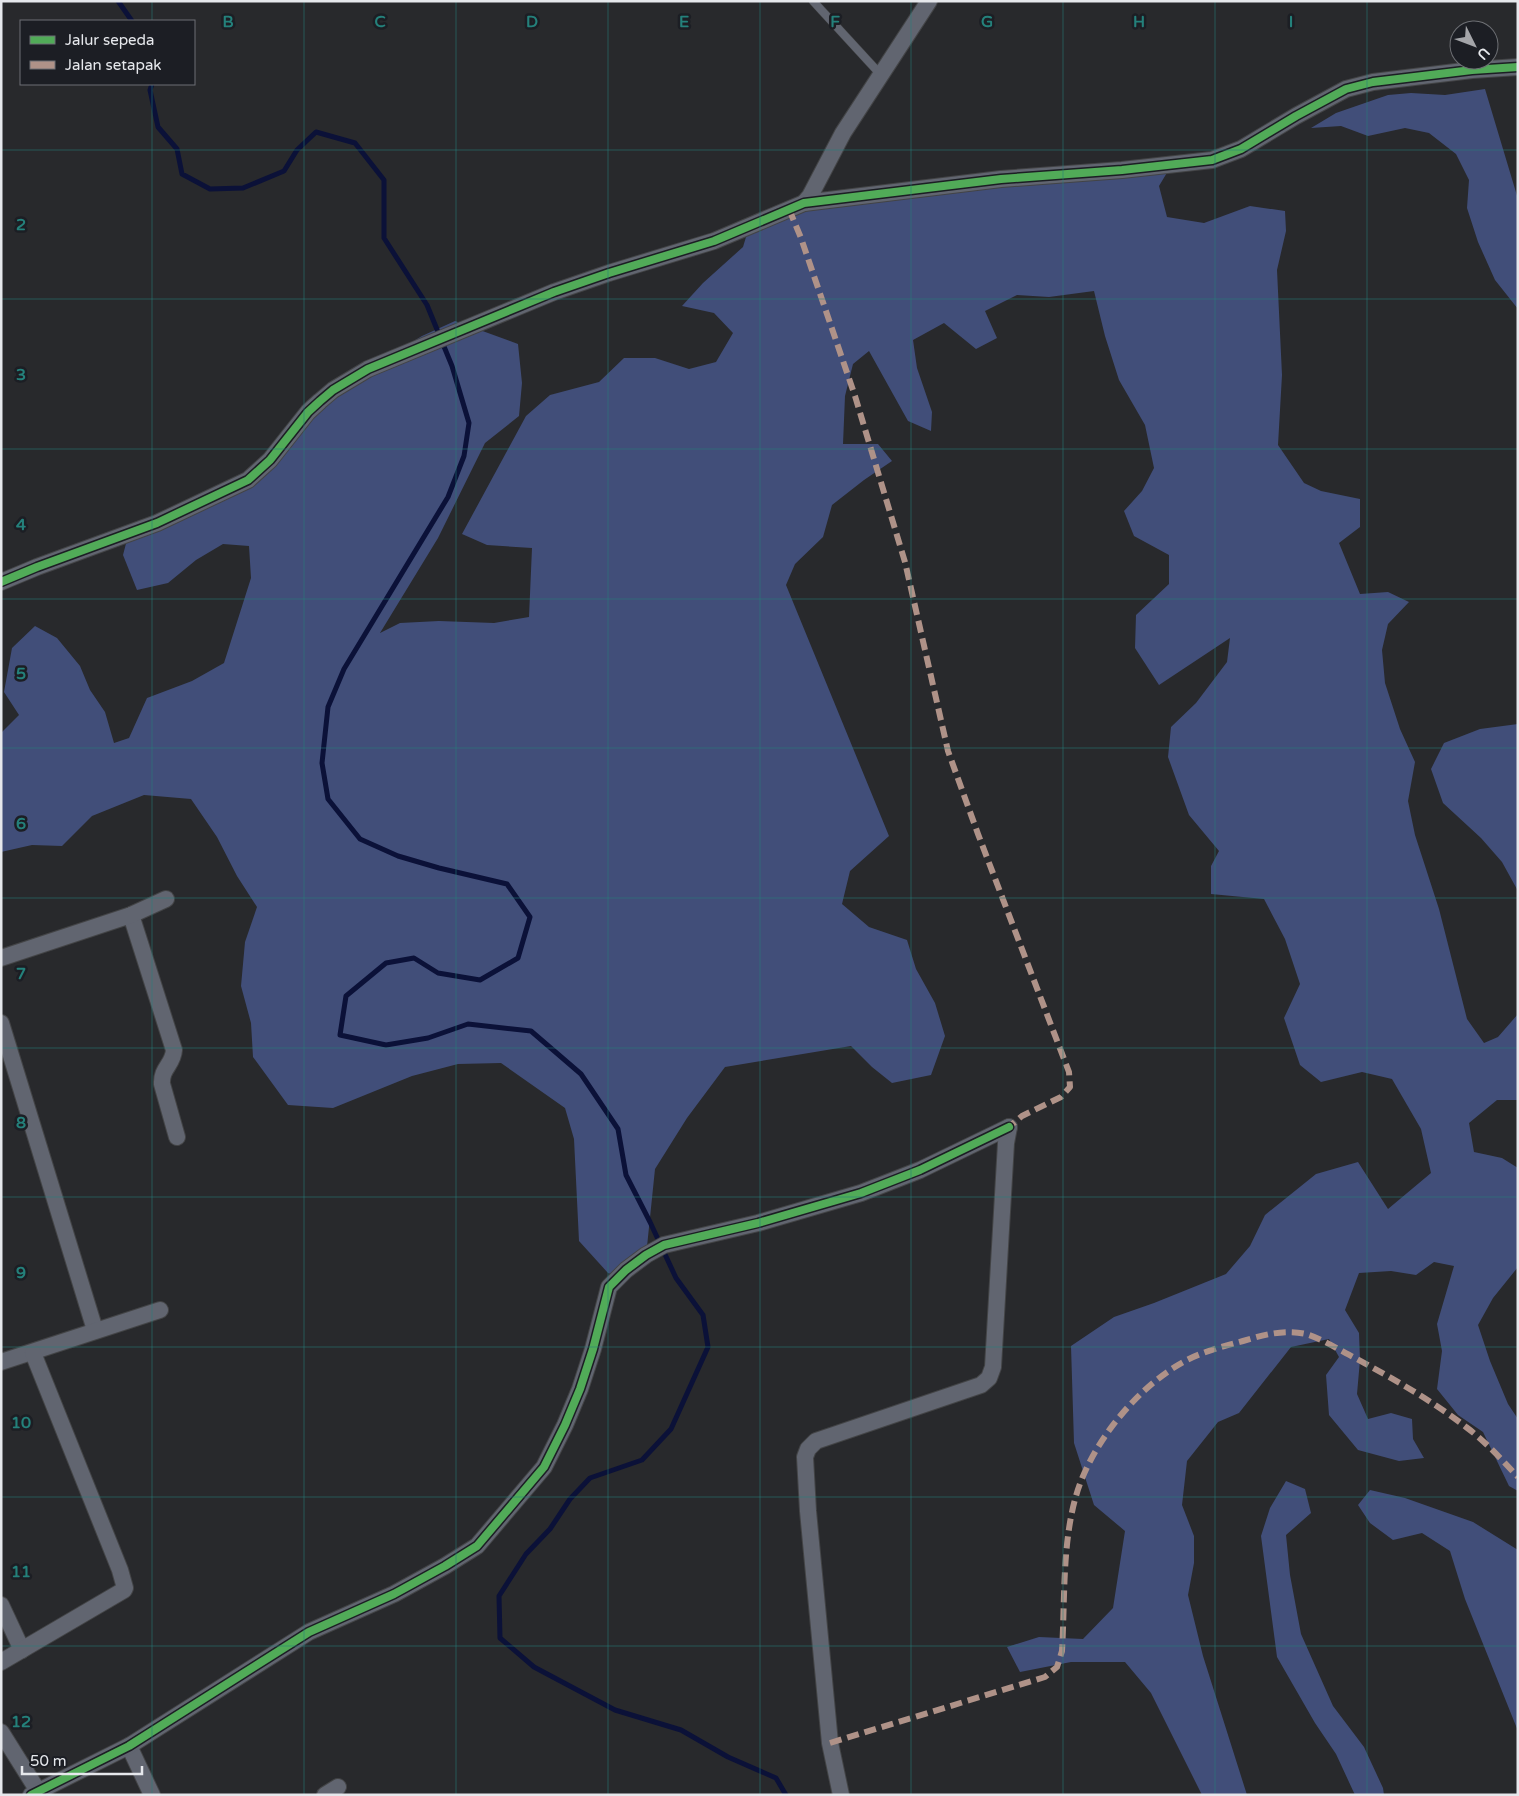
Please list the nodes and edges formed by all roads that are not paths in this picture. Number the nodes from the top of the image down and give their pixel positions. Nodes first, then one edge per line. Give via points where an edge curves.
1 (813, 1) edge
2 (929, 1) edge
3 (1518, 67) edge
4 (881, 75) junction
5 (804, 203) junction
6 (1, 582) edge
7 (166, 899) dead end
8 (131, 915) junction
9 (1, 958) edge
10 (1, 1023) edge
11 (177, 1137) dead end
12 (160, 1310) dead end
13 (95, 1330) junction
14 (33, 1353) junction
15 (1, 1362) edge
16 (1, 1605) edge
17 (22, 1650) junction
18 (1, 1662) edge
19 (1, 1732) edge
20 (129, 1746) junction
21 (35, 1793) edge
22 (152, 1795) edge
23 (841, 1795) edge

1 - 4 lane
2 - 4 street
3 - 5 street via 1373,82 1346,89 1241,149 1212,160 991,180
4 - 5 street
5 - 6 street via 714,241 554,292 368,369 308,412 270,460 248,480 157,523
7 - 8 street
8 - 9 street
8 - 11 street via 174,1050 174,1058 161,1076
10 - 13 street
12 - 13 street
13 - 14 street
14 - 15 street
14 - 17 street via 126,1586
16 - 17 street
17 - 18 street
19 - 21 street
20 - 21 street
20 - 22 street
20 - 23 street via 309,1632 394,1594 477,1546 544,1467 580,1389 610,1287 635,1263 664,1246 861,1193 920,1170 1009,1127 993,1367 989,1378 981,1385 816,1441 808,1448 805,1458 830,1743

